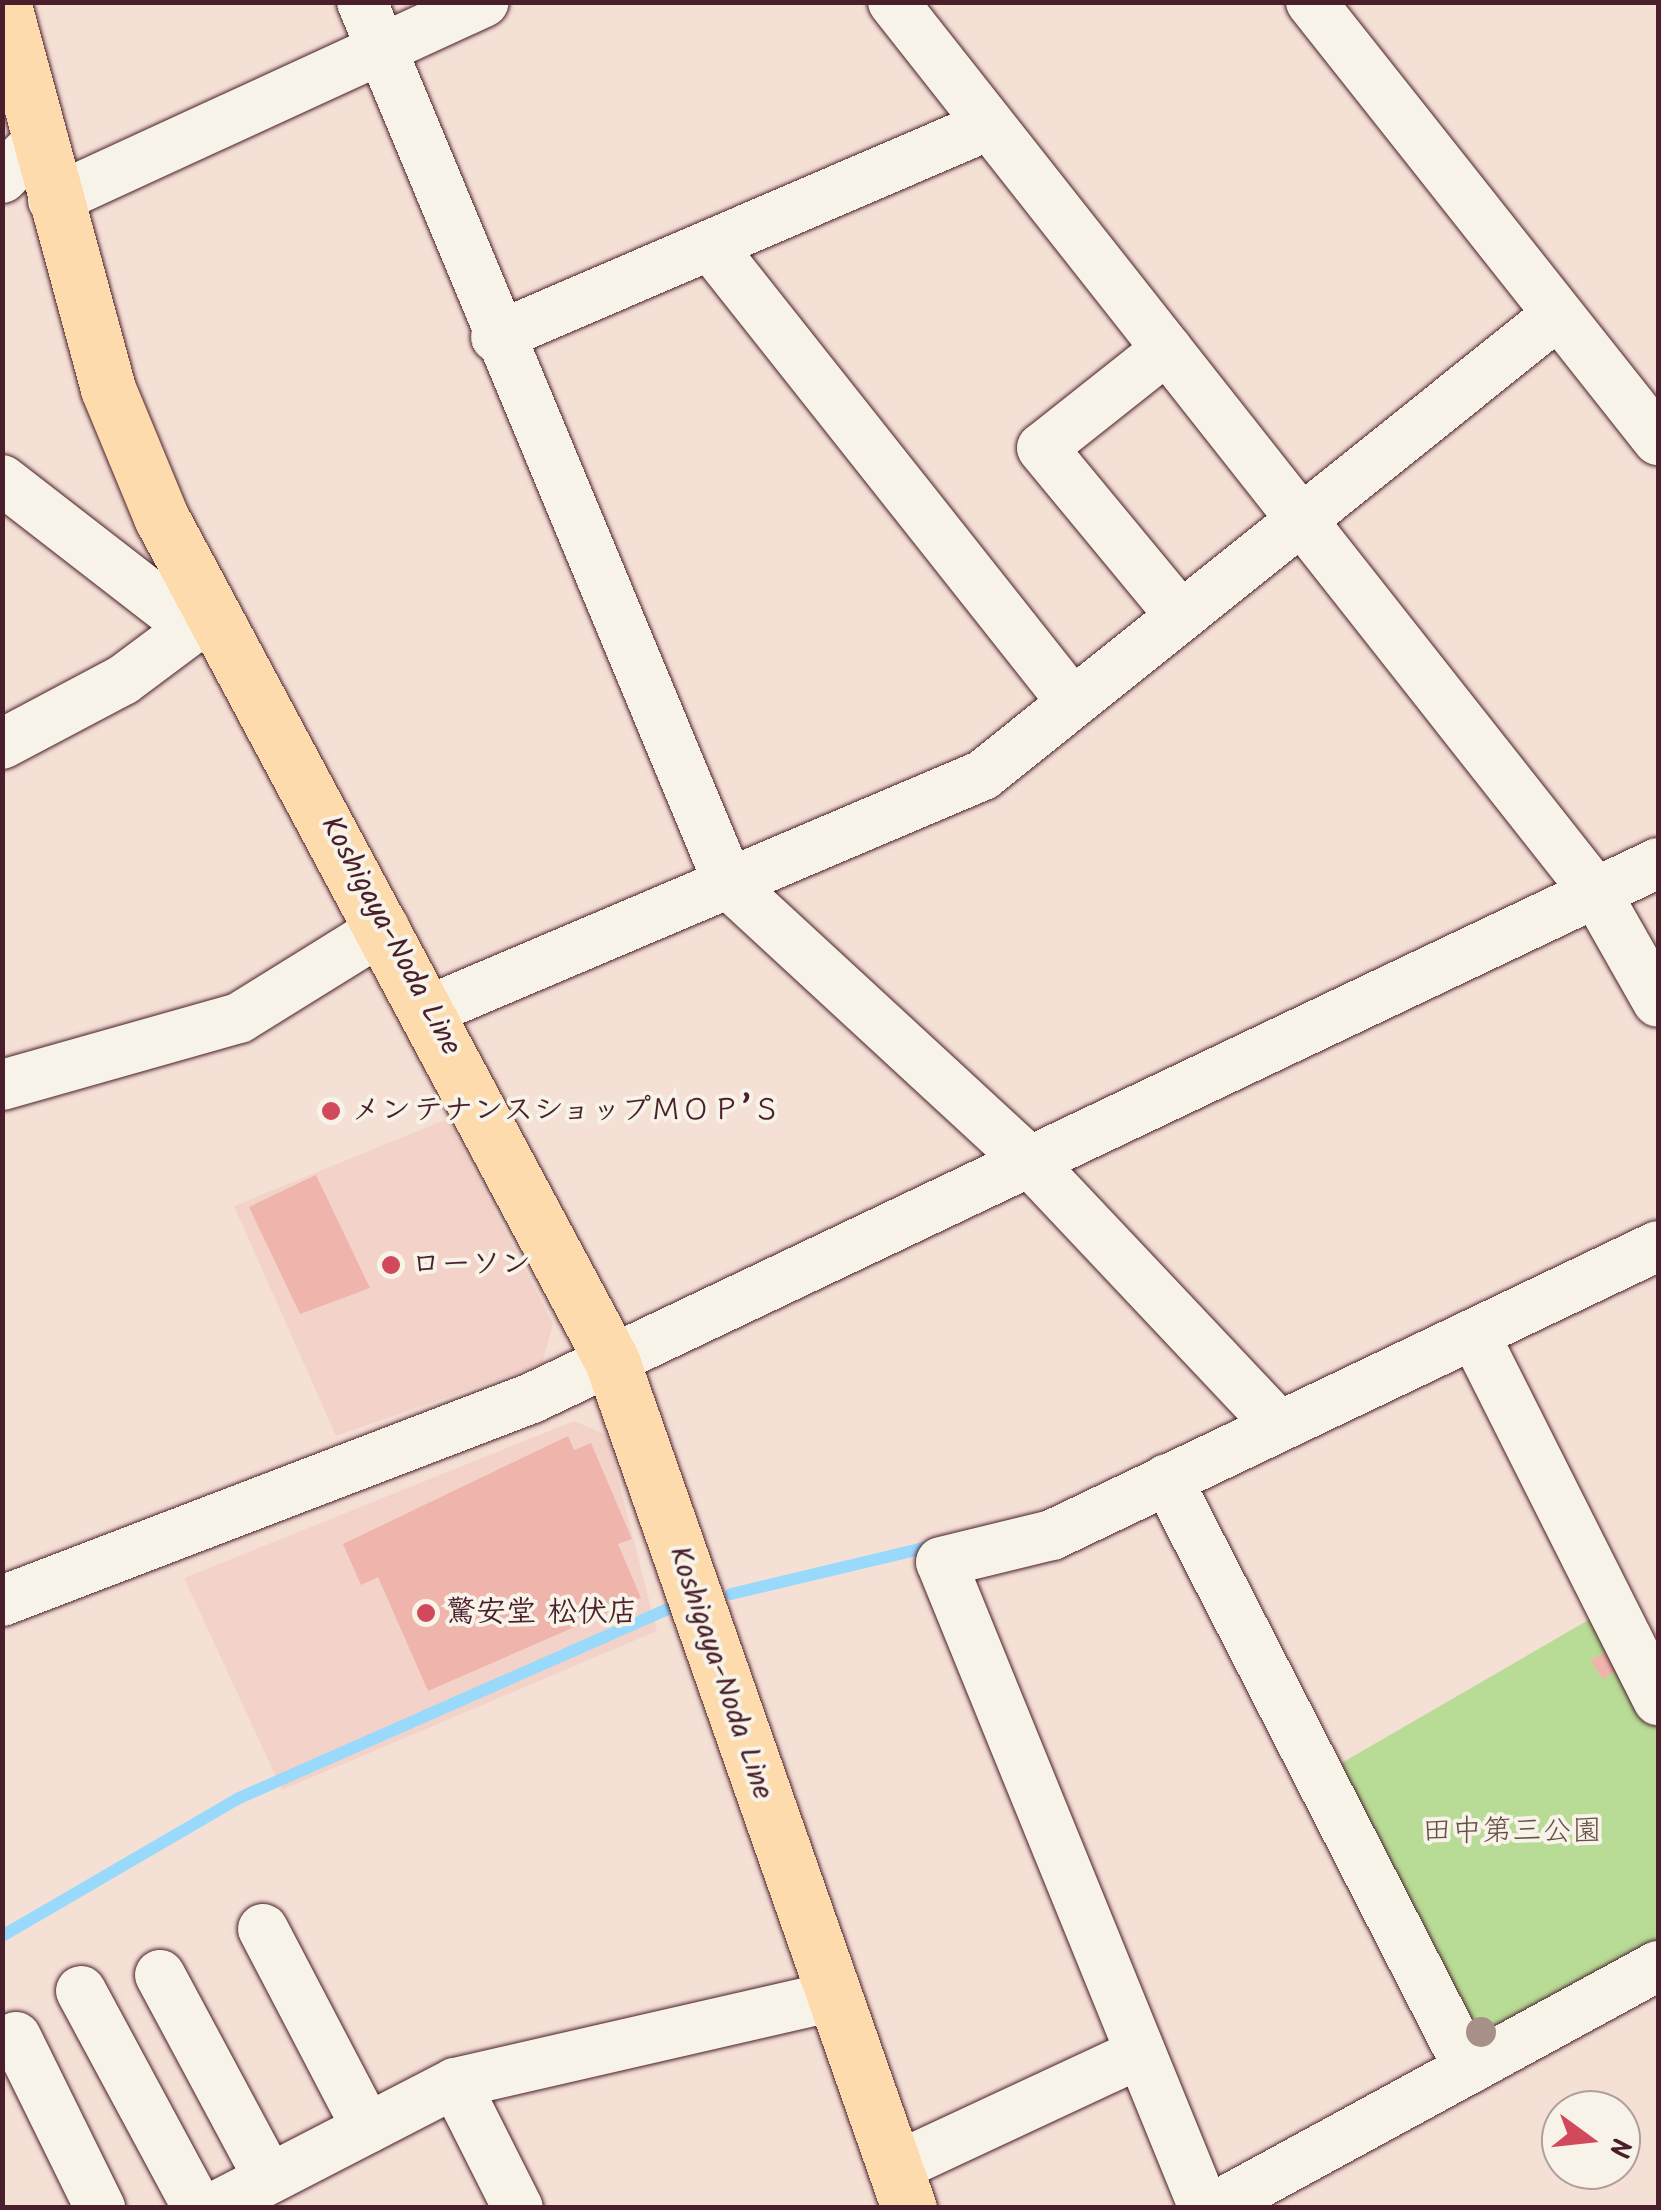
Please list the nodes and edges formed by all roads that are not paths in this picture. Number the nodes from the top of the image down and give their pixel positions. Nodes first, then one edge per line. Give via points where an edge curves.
1 (3, 2) edge
2 (484, 2) edge
3 (893, 2) edge
4 (1336, 11) edge
5 (368, 25) edge
6 (990, 125) junction
7 (20, 160) edge
8 (52, 200) junction
9 (710, 245) junction
10 (1557, 315) junction
11 (496, 337) junction
12 (1166, 349) junction
13 (1658, 438) edge
14 (2, 480) edge
15 (1301, 518) junction
16 (1181, 616) junction
17 (203, 620) junction
18 (1073, 703) junction
19 (2, 744) edge
20 (1658, 863) edge
21 (729, 884) junction
22 (1596, 893) junction
23 (384, 928) junction
24 (1658, 1002) edge
25 (430, 1010) junction
26 (2, 1085) edge
27 (1032, 1164) junction
28 (1658, 1246) edge
29 (1474, 1334) junction
30 (612, 1361) junction
31 (1278, 1426) junction
32 (1167, 1479) junction
33 (2, 1601) edge
34 (1658, 1700) edge
35 (262, 1929) dead end
36 (1658, 1966) edge
37 (160, 1974) dead end
38 (81, 1990) dead end
39 (830, 1997) junction
40 (16, 2037) dead end
41 (1141, 2053) junction
42 (1469, 2069) junction
43 (455, 2082) junction
44 (367, 2128) junction
45 (268, 2178) junction
46 (902, 2188) edge
47 (1243, 2200) edge
48 (100, 2208) edge
49 (198, 2208) edge
50 (212, 2208) edge
51 (518, 2208) edge
52 (1204, 2208) edge

1 - 7 main road, Koshigaya-Noda Line
2 - 5 street
3 - 6 street
4 - 10 street
5 - 8 street
5 - 11 street
6 - 9 street
6 - 12 street
7 - 8 main road, Koshigaya-Noda Line
8 - 17 main road, Koshigaya-Noda Line via 108,389
9 - 11 street
9 - 18 street
10 - 13 street
10 - 15 street
11 - 21 street
12 - 15 street
12 - 16 street via 1042,448
14 - 17 street
15 - 16 street
15 - 22 street
16 - 18 street
17 - 19 street via 123,680
17 - 23 main road, Koshigaya-Noda Line
18 - 21 street via 983,776
20 - 22 street
21 - 25 street
21 - 27 street
22 - 24 street
22 - 27 street
23 - 25 main road, Koshigaya-Noda Line
23 - 26 street via 239,1018
25 - 30 main road, Koshigaya-Noda Line
27 - 30 street
27 - 31 street
28 - 29 street
29 - 31 street
29 - 34 street
30 - 33 street
30 - 39 main road, Koshigaya-Noda Line
31 - 32 street
32 - 41 street via 1052,1535 942,1562
32 - 42 street
35 - 44 street
36 - 42 street
37 - 45 street
38 - 49 street
39 - 43 street
39 - 46 main road, Koshigaya-Noda Line
40 - 48 street
41 - 46 street
41 - 52 street
42 - 47 street
43 - 44 street
43 - 51 street
44 - 45 street
45 - 50 street

